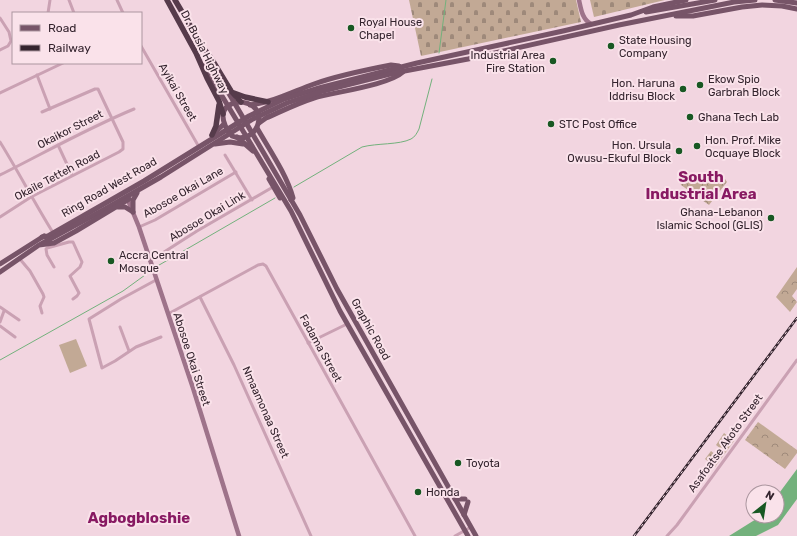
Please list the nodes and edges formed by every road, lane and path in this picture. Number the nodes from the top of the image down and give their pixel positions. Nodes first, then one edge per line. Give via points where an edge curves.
1 (50, 0) edge
2 (70, 0) edge
3 (116, 0) edge
4 (167, 0) edge
5 (175, 0) edge
6 (579, 0) edge
7 (686, 0) edge
8 (715, 0) edge
9 (755, 0) edge
10 (775, 0) edge
11 (797, 4) edge
12 (797, 9) edge
13 (48, 12) edge
14 (74, 12) edge
15 (122, 12) edge
16 (639, 13) junction
17 (583, 15) junction
18 (667, 16) junction
19 (0, 18) edge
20 (591, 24) junction
21 (581, 27) junction
22 (142, 48) edge
23 (204, 49) junction
24 (0, 50) edge
25 (196, 53) junction
26 (61, 64) edge
27 (403, 69) junction
28 (37, 75) junction
29 (231, 91) junction
30 (0, 93) edge
31 (219, 101) junction
32 (242, 102) junction
33 (268, 102) junction
34 (250, 105) junction
35 (50, 109) junction
36 (134, 109) dead end
37 (42, 112) dead end
38 (223, 114) junction
39 (112, 118) junction
40 (224, 124) junction
41 (258, 126) junction
42 (212, 135) junction
43 (235, 136) junction
44 (0, 142) edge
45 (215, 144) junction
46 (58, 145) junction
47 (248, 146) junction
48 (199, 147) junction
49 (225, 155) dead end
50 (16, 167) junction
51 (236, 172) junction
52 (0, 175) edge
53 (72, 176) junction
54 (273, 187) junction
55 (124, 190) junction
56 (282, 190) junction
57 (137, 193) junction
58 (31, 197) junction
59 (128, 200) junction
60 (252, 200) junction
61 (289, 202) junction
62 (117, 207) junction
63 (133, 212) junction
64 (0, 217) edge
65 (139, 227) junction
66 (50, 236) junction
67 (40, 245) junction
68 (46, 250) junction
69 (19, 258) junction
70 (150, 262) junction
71 (0, 264) edge
72 (54, 267) dead end
73 (0, 272) edge
74 (155, 277) junction
75 (200, 297) junction
76 (73, 299) dead end
77 (0, 307) edge
78 (4, 311) junction
79 (42, 313) dead end
80 (168, 314) junction
81 (18, 320) dead end
82 (0, 322) edge
83 (348, 324) junction
84 (0, 326) edge
85 (120, 328) dead end
86 (15, 337) dead end
87 (161, 337) dead end
88 (308, 343) junction
89 (130, 351) junction
90 (797, 360) edge
91 (455, 499) junction
92 (464, 514) junction
93 (471, 527) junction
94 (464, 530) junction
95 (239, 536) edge
96 (311, 536) edge
97 (415, 536) edge
98 (455, 536) edge
99 (468, 536) edge
100 (476, 536) edge
101 (666, 536) edge

1 - 13 street
2 - 14 street
3 - 15 street
4 - 25 highway, Dr. Busia Highway
5 - 23 highway, Dr. Busia Highway
6 - 17 street
7 - 16 main road via 653,7
8 - 16 main road
9 - 18 main road
10 - 11 main road
12 - 18 main road via 762,5 693,16
16 - 20 main road
17 - 20 street
17 - 21 street
18 - 27 main road via 430,67
19 - 24 street via 9,32 11,41
20 - 21 main road
21 - 27 main road via 429,60
22 - 48 street, Ayikai Street
23 - 29 highway, Dr. Busia Highway
23 - 56 main road
25 - 31 highway, Dr. Busia Highway
25 - 56 main road
26 - 28 street
27 - 33 main road via 391,65 332,78
27 - 41 main road via 395,78 314,98 266,118
27 - 66 main road, Ring Road West Road via 319,88 284,99 161,177
28 - 30 street
28 - 35 street
29 - 32 highway, Dr. Busia Highway
29 - 33 highway via 244,97
31 - 38 highway, Dr. Busia Highway
31 - 42 highway via 216,126
32 - 34 main road
32 - 38 main road via 232,104
33 - 34 main road
34 - 41 main road via 257,113
35 - 37 street
35 - 39 street via 98,89
36 - 39 street, Okaikor Street
38 - 40 main road
39 - 46 street, Okaikor Street
39 - 53 street, Okaile Tetteh Road via 124,149
40 - 42 main road, Ring Road West Road
40 - 43 main road
41 - 43 main road via 248,135
41 - 61 main road, Graphic Road via 292,194 293,198
42 - 48 main road, Ring Road West Road
43 - 45 main road, Ring Road West Road
43 - 47 main road, Graphic Road
44 - 50 street
45 - 47 main road via 238,142
45 - 57 main road, Ring Road West Road via 155,178
46 - 50 street, Okaikor Street
46 - 53 street
47 - 54 main road, Graphic Road
48 - 55 main road, Ring Road West Road
49 - 51 street
50 - 52 street, Okaikor Street
50 - 58 street
51 - 60 street
51 - 65 street, Abosoe Okai Lane
53 - 58 street, Okaile Tetteh Road
54 - 60 street, Abosoe Okai Link
54 - 61 main road, Graphic Road via 280,198
55 - 59 street, Abosoe Okai Street
55 - 66 main road, Ring Road West Road
56 - 61 main road
57 - 59 main road, Ring Road West Road
57 - 63 main road via 133,200
58 - 64 street, Okaile Tetteh Road
58 - 66 street
59 - 62 main road, Ring Road West Road
59 - 63 street, Abosoe Okai Street
60 - 70 street, Abosoe Okai Link via 197,231
61 - 83 main road, Graphic Road via 323,277
61 - 91 main road, Graphic Road via 300,215 337,289
62 - 63 main road via 125,207
62 - 67 main road, Ring Road West Road via 54,242
63 - 65 street, Abosoe Okai Street
65 - 70 street, Abosoe Okai Street
66 - 67 main road
66 - 71 main road, Ring Road West Road via 42,237
67 - 68 street
67 - 69 main road, Ring Road West Road
68 - 72 street
68 - 76 street via 52,246 73,242 82,262 70,276 79,293
69 - 73 main road, Ring Road West Road
69 - 79 street via 43,294 40,306
70 - 74 street, Abosoe Okai Street
74 - 80 street, Abosoe Okai Street
74 - 89 street via 89,319 102,368
75 - 80 street, Fadama Street
75 - 88 street, Fadama Street via 263,264 268,268
75 - 96 street, Nmaamonaa Street via 234,365
77 - 78 street
78 - 81 street
78 - 82 street
80 - 95 street, Abosoe Okai Street
83 - 88 street
83 - 94 main road, Graphic Road
84 - 86 street
85 - 89 street
87 - 89 street
88 - 97 street, Fadama Street
90 - 101 street, Asafoatse Akoto Street via 677,525
91 - 92 main road, Graphic Road
91 - 92 main road via 466,500
92 - 93 main road, Graphic Road
93 - 94 street
93 - 100 main road, Graphic Road
94 - 98 street
94 - 99 main road, Graphic Road

